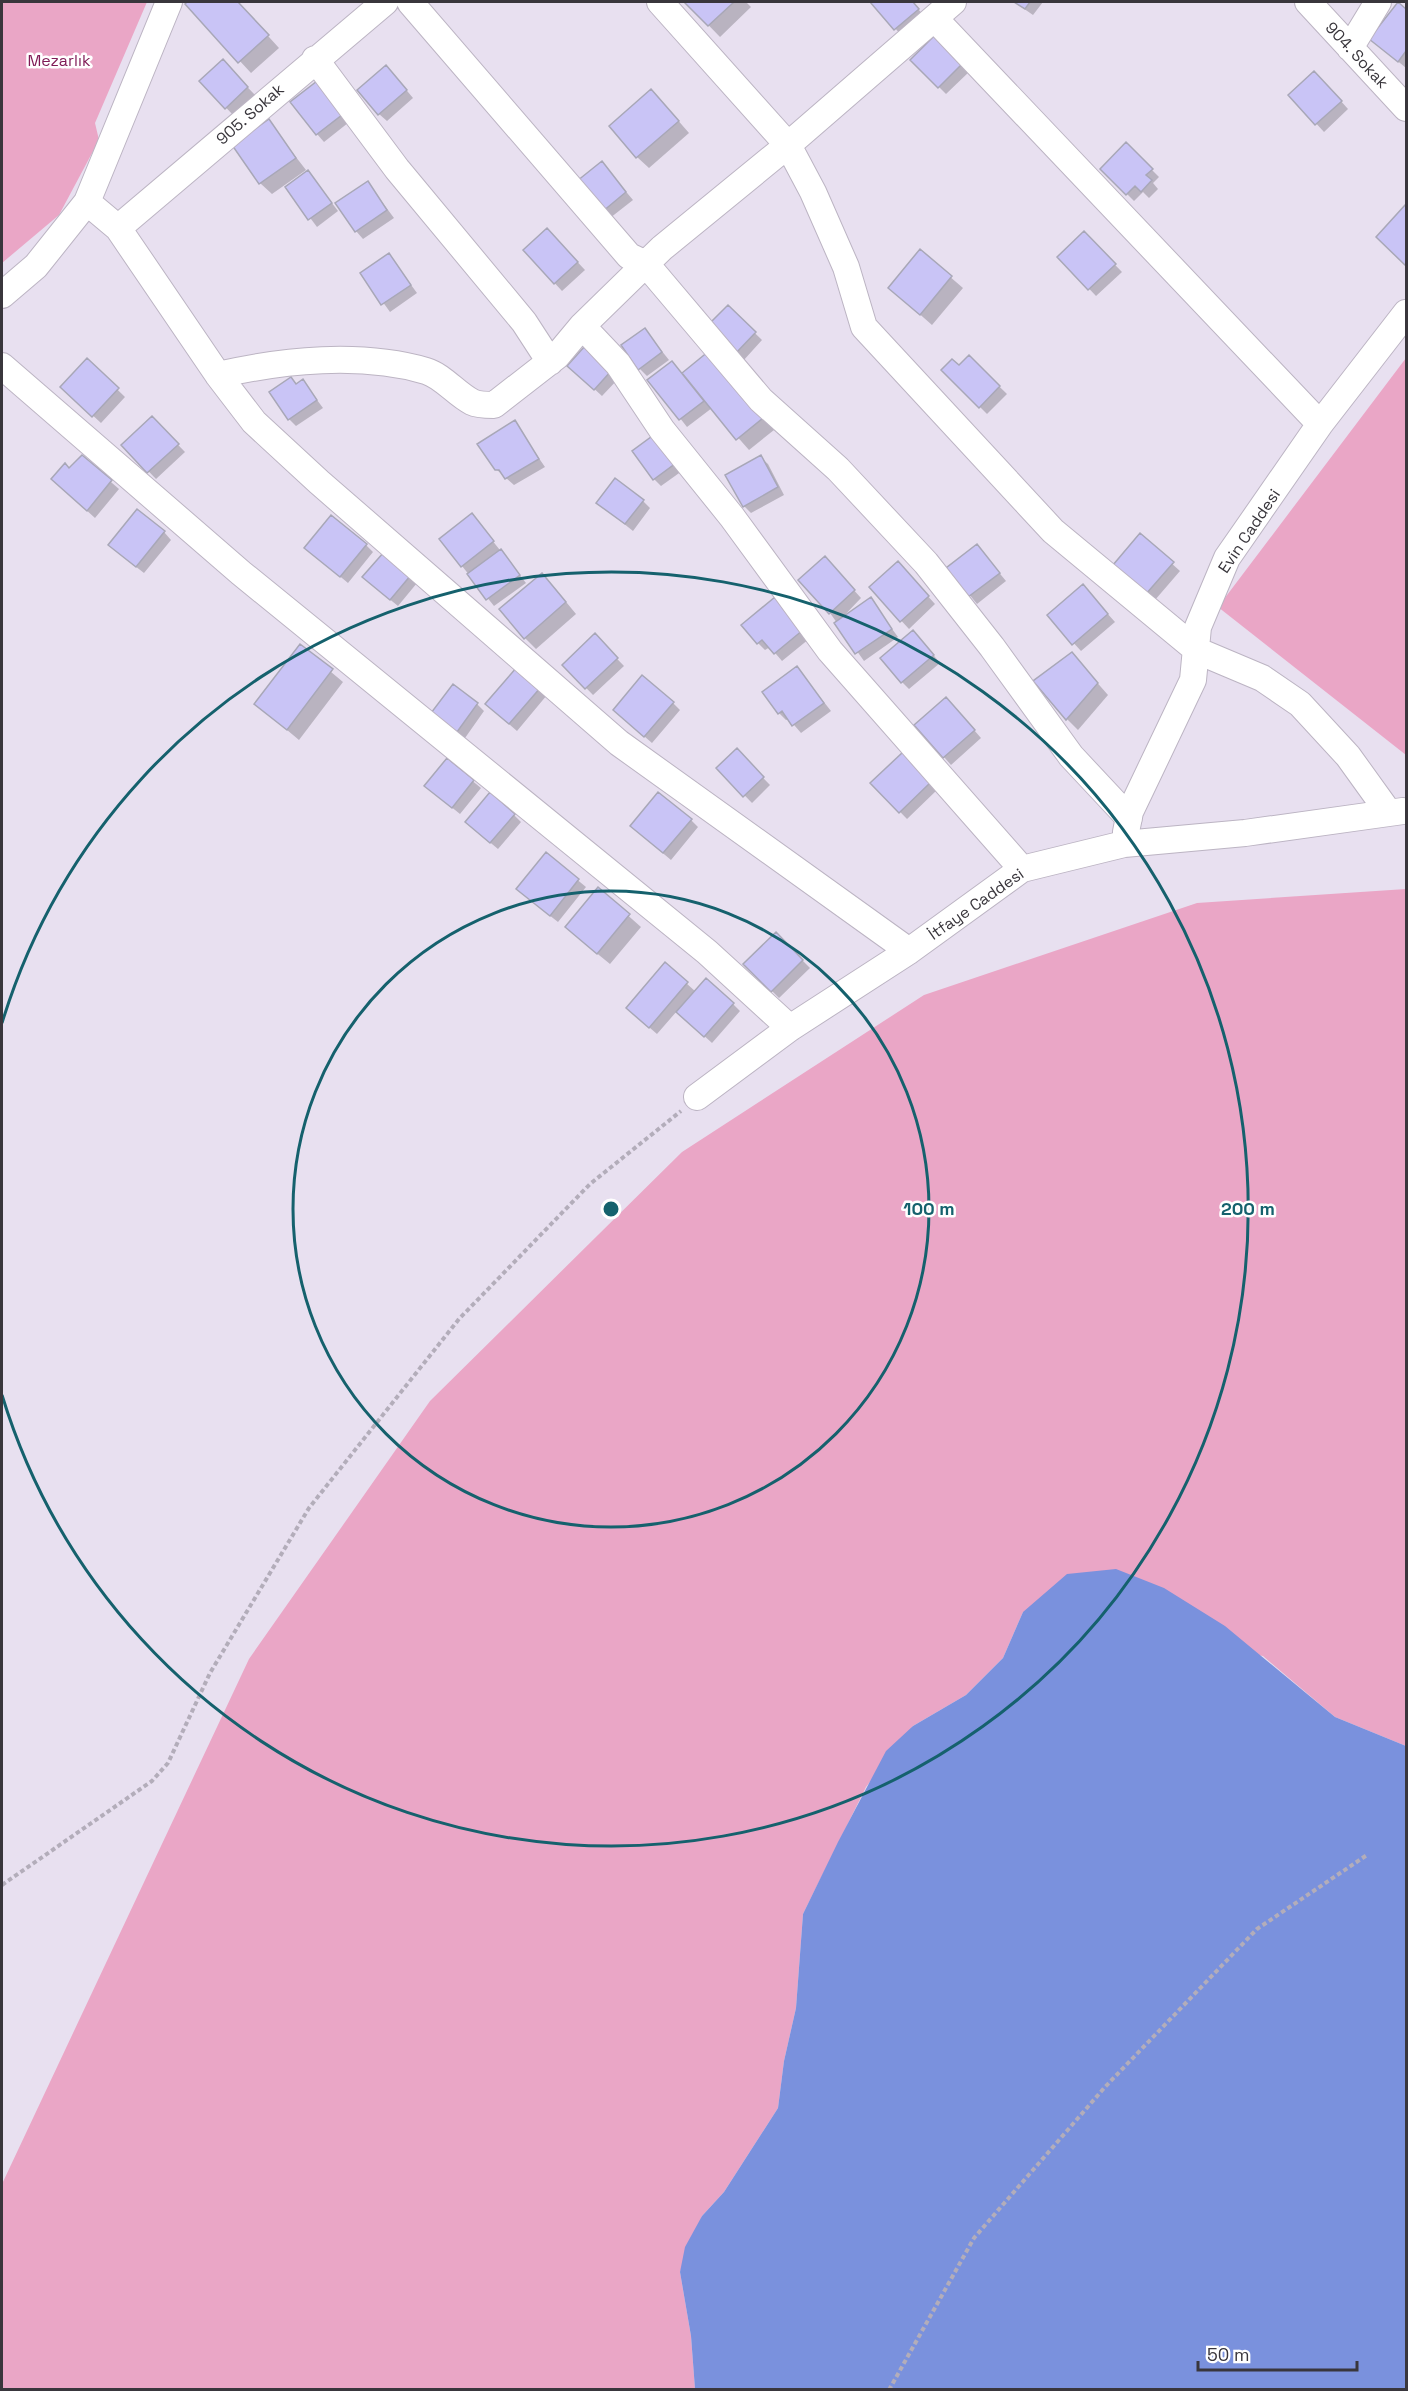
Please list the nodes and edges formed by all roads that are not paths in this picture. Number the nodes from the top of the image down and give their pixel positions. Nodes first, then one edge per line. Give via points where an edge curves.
1 (169, 2) edge
2 (385, 2) edge
3 (410, 2) edge
4 (660, 2) edge
5 (1308, 2) edge
6 (1378, 2) edge
7 (944, 10) edge
8 (1350, 48) junction
9 (315, 59) junction
10 (1407, 108) edge
11 (788, 145) junction
12 (87, 202) junction
13 (117, 228) junction
14 (646, 264) junction
15 (2, 295) edge
16 (1407, 313) edge
17 (582, 326) junction
18 (550, 362) junction
19 (2, 366) edge
20 (218, 375) junction
21 (1320, 424) junction
22 (1198, 651) junction
23 (1398, 811) edge
24 (1129, 818) junction
25 (1124, 844) junction
26 (1022, 869) junction
27 (909, 951) junction
28 (790, 1028) junction
29 (697, 1097) road end

1 - 12 street
2 - 9 street, 905. Sokak
3 - 14 street via 629,256
4 - 11 street
5 - 8 street, 904. Sokak
6 - 8 street
7 - 11 street
7 - 21 street
8 - 10 street, 904. Sokak
9 - 13 street, 905. Sokak
9 - 18 street via 397,169 524,322
11 - 14 street
11 - 22 street via 846,267 864,327 1053,531
12 - 13 street
12 - 15 street via 36,266
13 - 20 street
14 - 17 street
14 - 24 street via 761,400 838,469 926,563 1071,756
16 - 21 street, Evin Caddesi
17 - 18 street
17 - 26 street via 618,364 662,430 732,517 830,651
18 - 20 street via 494,405 473,403 429,372 397,364 337,361 263,365
19 - 28 street via 241,573 707,952
20 - 27 street via 254,422 620,743
21 - 22 street, Evin Caddesi via 1227,558 1198,627
22 - 23 street via 1262,678 1299,704
22 - 24 street, Evin Caddesi via 1193,681
23 - 25 street, İtfaye Caddesi via 1245,833
24 - 25 street, Evin Caddesi
25 - 26 street, İtfaye Caddesi
26 - 27 street, İtfaye Caddesi
27 - 28 street, İtfaye Caddesi
28 - 29 street, İtfaye Caddesi

